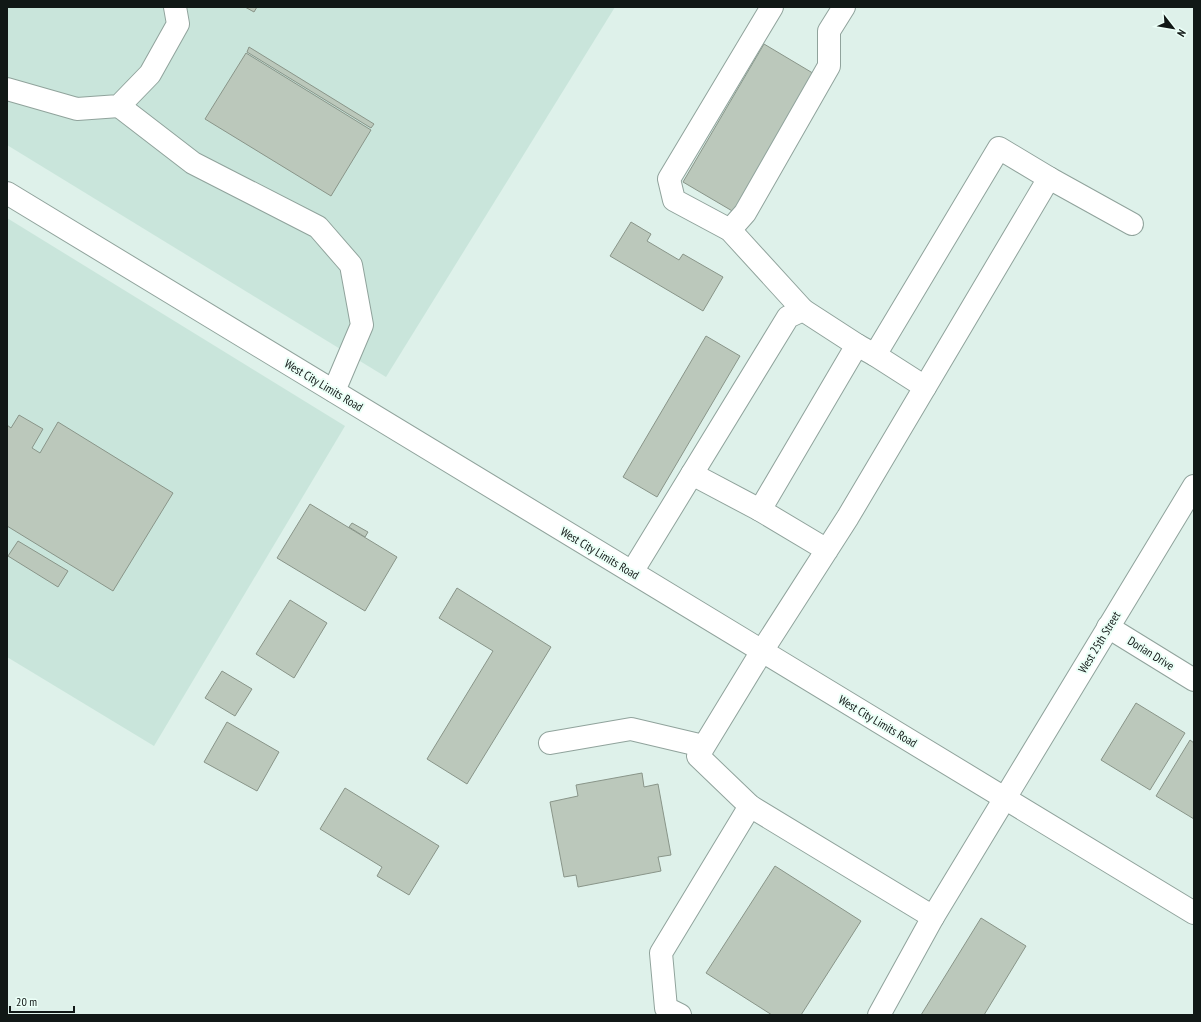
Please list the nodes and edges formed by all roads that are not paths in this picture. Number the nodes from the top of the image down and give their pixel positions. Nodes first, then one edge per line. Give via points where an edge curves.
1 (175, 7) edge
2 (772, 7) edge
3 (844, 7) edge
4 (7, 89) edge
5 (119, 106) junction
6 (1050, 178) junction
7 (7, 193) edge
8 (1132, 224) dead end
9 (730, 230) junction
10 (802, 310) junction
11 (866, 350) junction
12 (925, 387) junction
13 (334, 391) junction
14 (692, 474) junction
15 (1194, 486) edge
16 (760, 510) junction
17 (827, 550) junction
18 (632, 572) junction
19 (1108, 627) junction
20 (762, 651) junction
21 (1194, 680) edge
22 (550, 743) dead end
23 (703, 746) junction
24 (1004, 798) junction
25 (750, 806) junction
26 (1194, 913) edge
27 (933, 917) junction
28 (680, 1015) edge
29 (879, 1015) edge

1 - 5 street via 178,24 150,74
2 - 9 street via 669,179 674,200
3 - 9 street via 829,31 829,66 745,213
4 - 5 street via 77,109
5 - 13 street via 193,163 318,227 351,265 362,325
6 - 8 street
6 - 11 street via 999,148
6 - 12 street
7 - 13 street, West City Limits Road
9 - 10 street
10 - 11 street
10 - 14 street via 788,317
11 - 12 street
11 - 16 street
12 - 17 street
13 - 18 street, West City Limits Road
14 - 16 street
14 - 18 street
15 - 19 street, West 25th Street
16 - 17 street
17 - 20 street
18 - 20 street, West City Limits Road
19 - 21 street, Dorian Drive
19 - 24 street, West 25th Street
20 - 23 street
20 - 24 street, West City Limits Road
22 - 23 street via 631,729
23 - 25 street via 698,756
24 - 26 street, West City Limits Road
24 - 27 street, West 25th Street
25 - 27 street
25 - 28 street via 661,953 666,1008
27 - 29 street, West 25th Street

